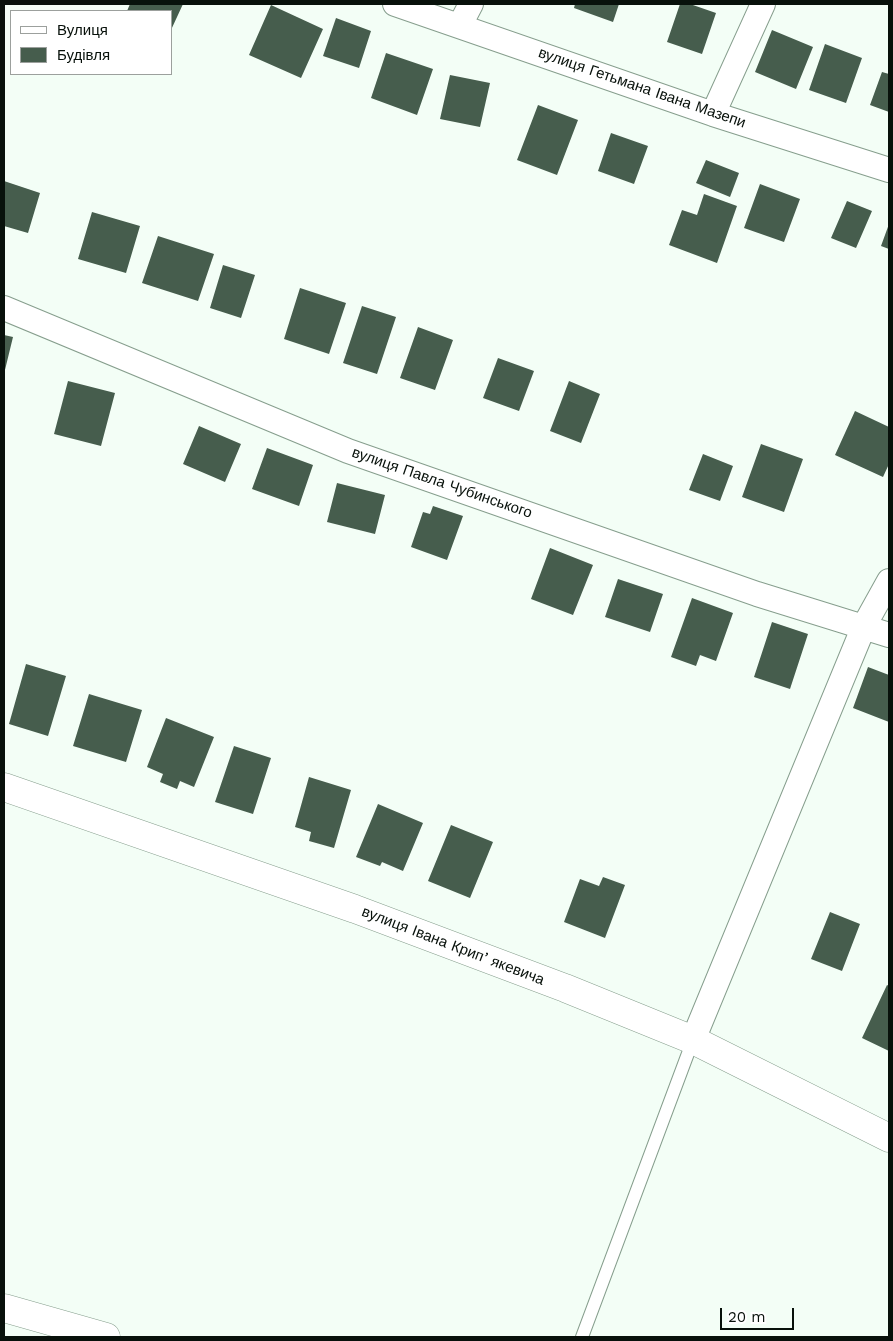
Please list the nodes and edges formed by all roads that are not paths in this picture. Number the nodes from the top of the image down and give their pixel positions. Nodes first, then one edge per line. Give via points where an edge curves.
1 (395, 4) edge
2 (471, 4) edge
3 (763, 4) edge
4 (460, 25) junction
5 (713, 114) junction
6 (889, 170) edge
7 (4, 308) edge
8 (889, 581) edge
9 (864, 626) junction
10 (889, 635) edge
11 (4, 787) edge
12 (693, 1040) junction
13 (889, 1138) edge
14 (4, 1308) edge
15 (106, 1337) edge
16 (582, 1337) edge

1 - 4 street, вулиця Гетьмана Івана Мазепи
2 - 4 street
3 - 5 street
4 - 5 street, вулиця Гетьмана Івана Мазепи
5 - 6 street, вулиця Гетьмана Івана Мазепи
7 - 9 street, вулиця Павла Чубинського via 348,451 757,594
8 - 9 street
9 - 10 street, вулиця Павла Чубинського
9 - 12 street
11 - 12 street, вулиця Івана Крипʼякевича via 355,909
12 - 13 street, вулиця Івана Крипʼякевича
12 - 16 lane
14 - 15 street

